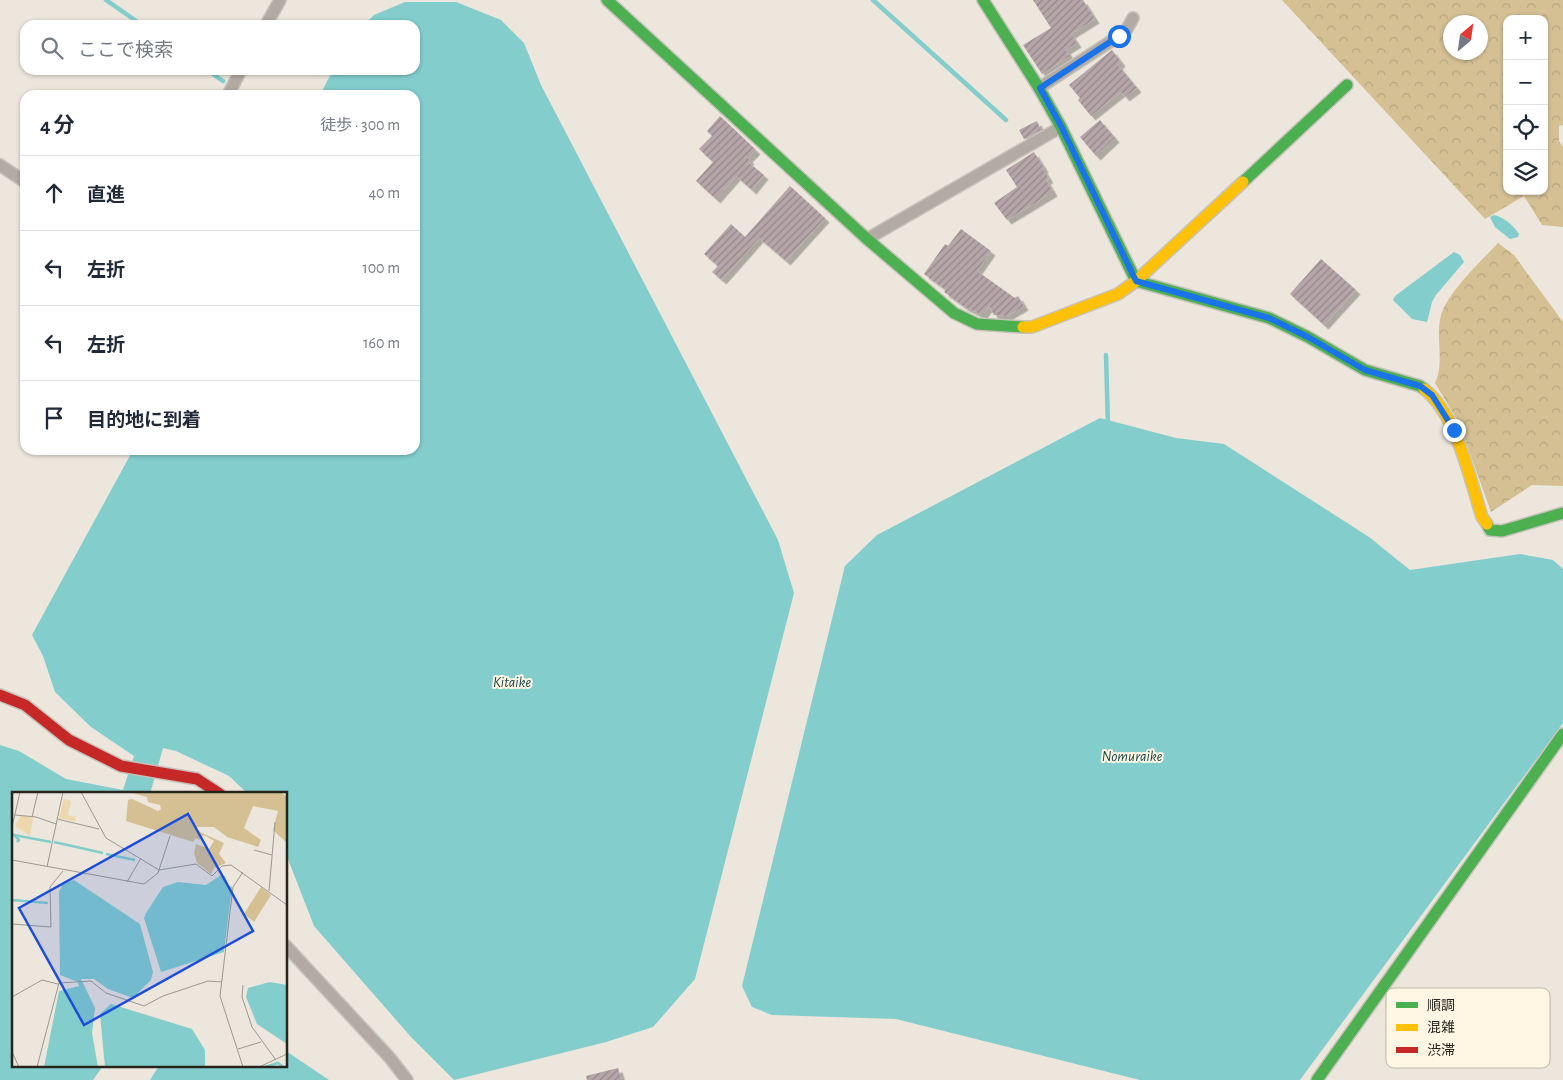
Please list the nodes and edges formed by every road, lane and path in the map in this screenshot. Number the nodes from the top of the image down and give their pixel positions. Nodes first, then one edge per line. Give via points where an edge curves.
1 (280, 0) edge
2 (607, 0) edge
3 (983, 0) edge
4 (1133, 18) dead end
5 (269, 20) edge
6 (238, 75) edge
7 (1347, 86) dead end
8 (1040, 88) junction
9 (231, 90) edge
10 (1061, 126) junction
11 (0, 165) edge
12 (20, 179) edge
13 (867, 239) junction
14 (1136, 281) junction
15 (1563, 513) edge
16 (0, 695) edge
17 (1563, 734) edge
18 (217, 792) edge
19 (288, 948) edge
20 (407, 1080) edge
21 (1317, 1080) edge

1 - 5 street
2 - 13 street
3 - 8 street
4 - 8 street via 1119,36
6 - 9 street
7 - 14 street
8 - 10 street
10 - 13 street
10 - 14 street
11 - 12 street
13 - 14 street via 954,313 977,324 1032,327 1118,294
14 - 15 street via 1269,318 1365,370 1420,386 1432,395 1454,430 1482,518 1490,530 1502,531
16 - 18 street via 25,705 68,740 121,766 197,779
17 - 21 street
19 - 20 street

